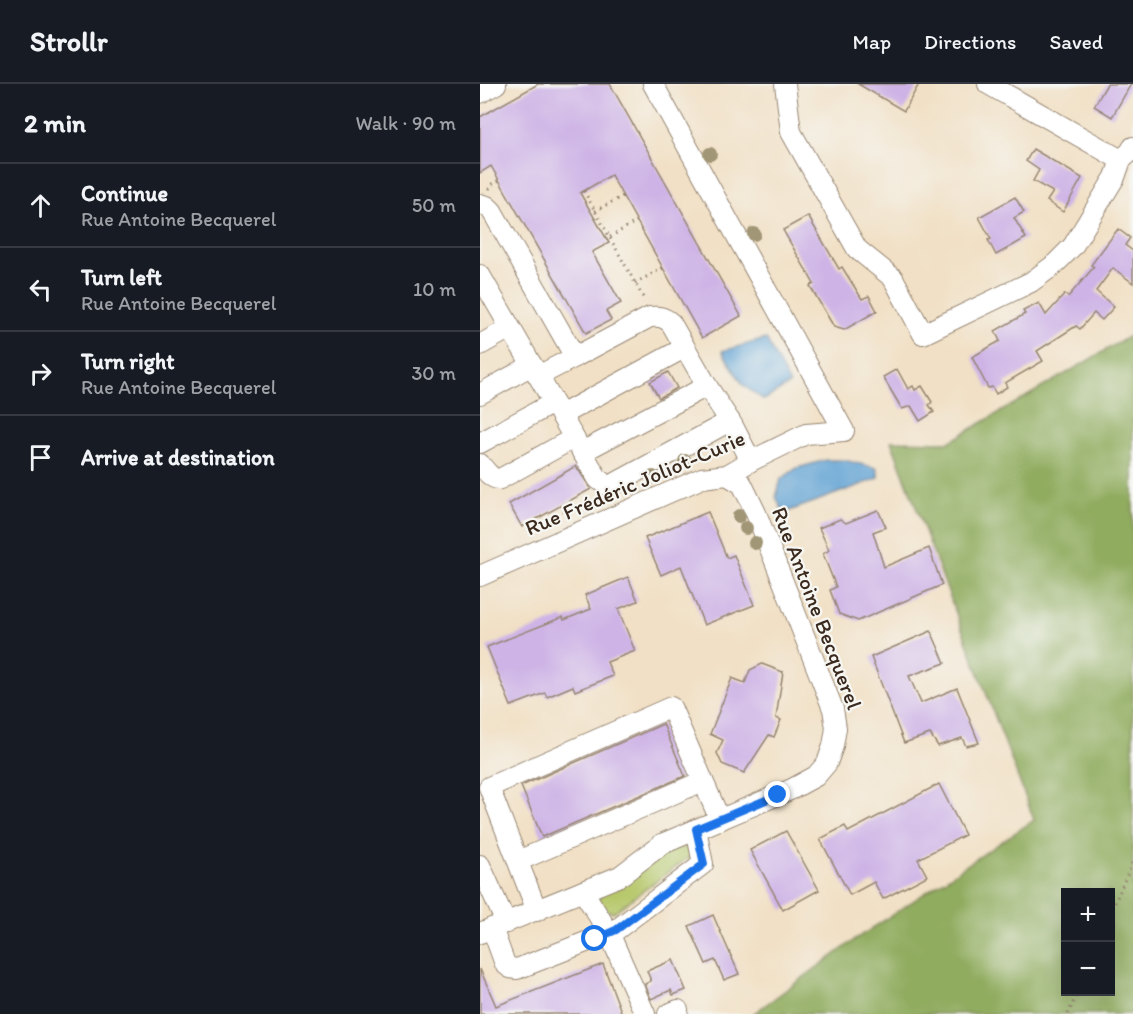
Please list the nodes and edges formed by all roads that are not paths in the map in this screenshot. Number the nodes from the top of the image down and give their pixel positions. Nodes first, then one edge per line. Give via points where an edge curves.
1 (496, 84) edge
2 (653, 84) edge
3 (784, 84) edge
4 (988, 84) edge
5 (480, 93) edge
6 (1127, 154) edge
7 (480, 204) edge
8 (483, 288) edge
9 (510, 328) junction
10 (480, 345) edge
11 (684, 348) junction
12 (575, 357) junction
13 (535, 371) junction
14 (707, 386) junction
15 (480, 394) edge
16 (557, 409) junction
17 (730, 422) junction
18 (480, 443) edge
19 (578, 445) junction
20 (751, 461) junction
21 (480, 464) edge
22 (727, 475) junction
23 (480, 576) edge
24 (703, 782) junction
25 (720, 820) junction
26 (696, 829) junction
27 (518, 861) junction
28 (480, 865) edge
29 (583, 891) junction
30 (537, 911) junction
31 (492, 928) edge
32 (609, 933) junction
33 (645, 1014) edge

1 - 5 street
2 - 20 street, Rue Frédéric Joliot-Curie via 844,431 806,434
3 - 6 street via 796,142 857,249 893,278 923,334 1031,282 1054,265 1073,246
4 - 6 street
7 - 12 street via 492,212
8 - 9 street
9 - 10 street
9 - 13 street
11 - 12 street via 671,323 660,316 650,317
11 - 14 street
11 - 16 street
12 - 13 street
13 - 15 street
13 - 16 street
14 - 17 street
14 - 19 street
16 - 18 street
16 - 19 street
17 - 19 street via 612,485 598,479
17 - 20 street
19 - 21 street via 496,480
20 - 22 street, Rue Frédéric Joliot-Curie
22 - 23 street, Rue Frédéric Joliot-Curie via 702,478
22 - 25 street, Rue Antoine Becquerel via 742,484 756,513 836,728 827,763 816,776
24 - 25 street
24 - 27 street
24 - 27 street via 671,707 489,787
25 - 26 street, Rue Antoine Becquerel
26 - 29 street, Rue Antoine Becquerel via 662,844 620,876
26 - 32 street via 704,864
27 - 30 street
28 - 31 street
29 - 30 street, Rue Antoine Becquerel
29 - 32 street
30 - 31 street, Rue Antoine Becquerel
31 - 32 street via 505,964 517,969
32 - 33 street

